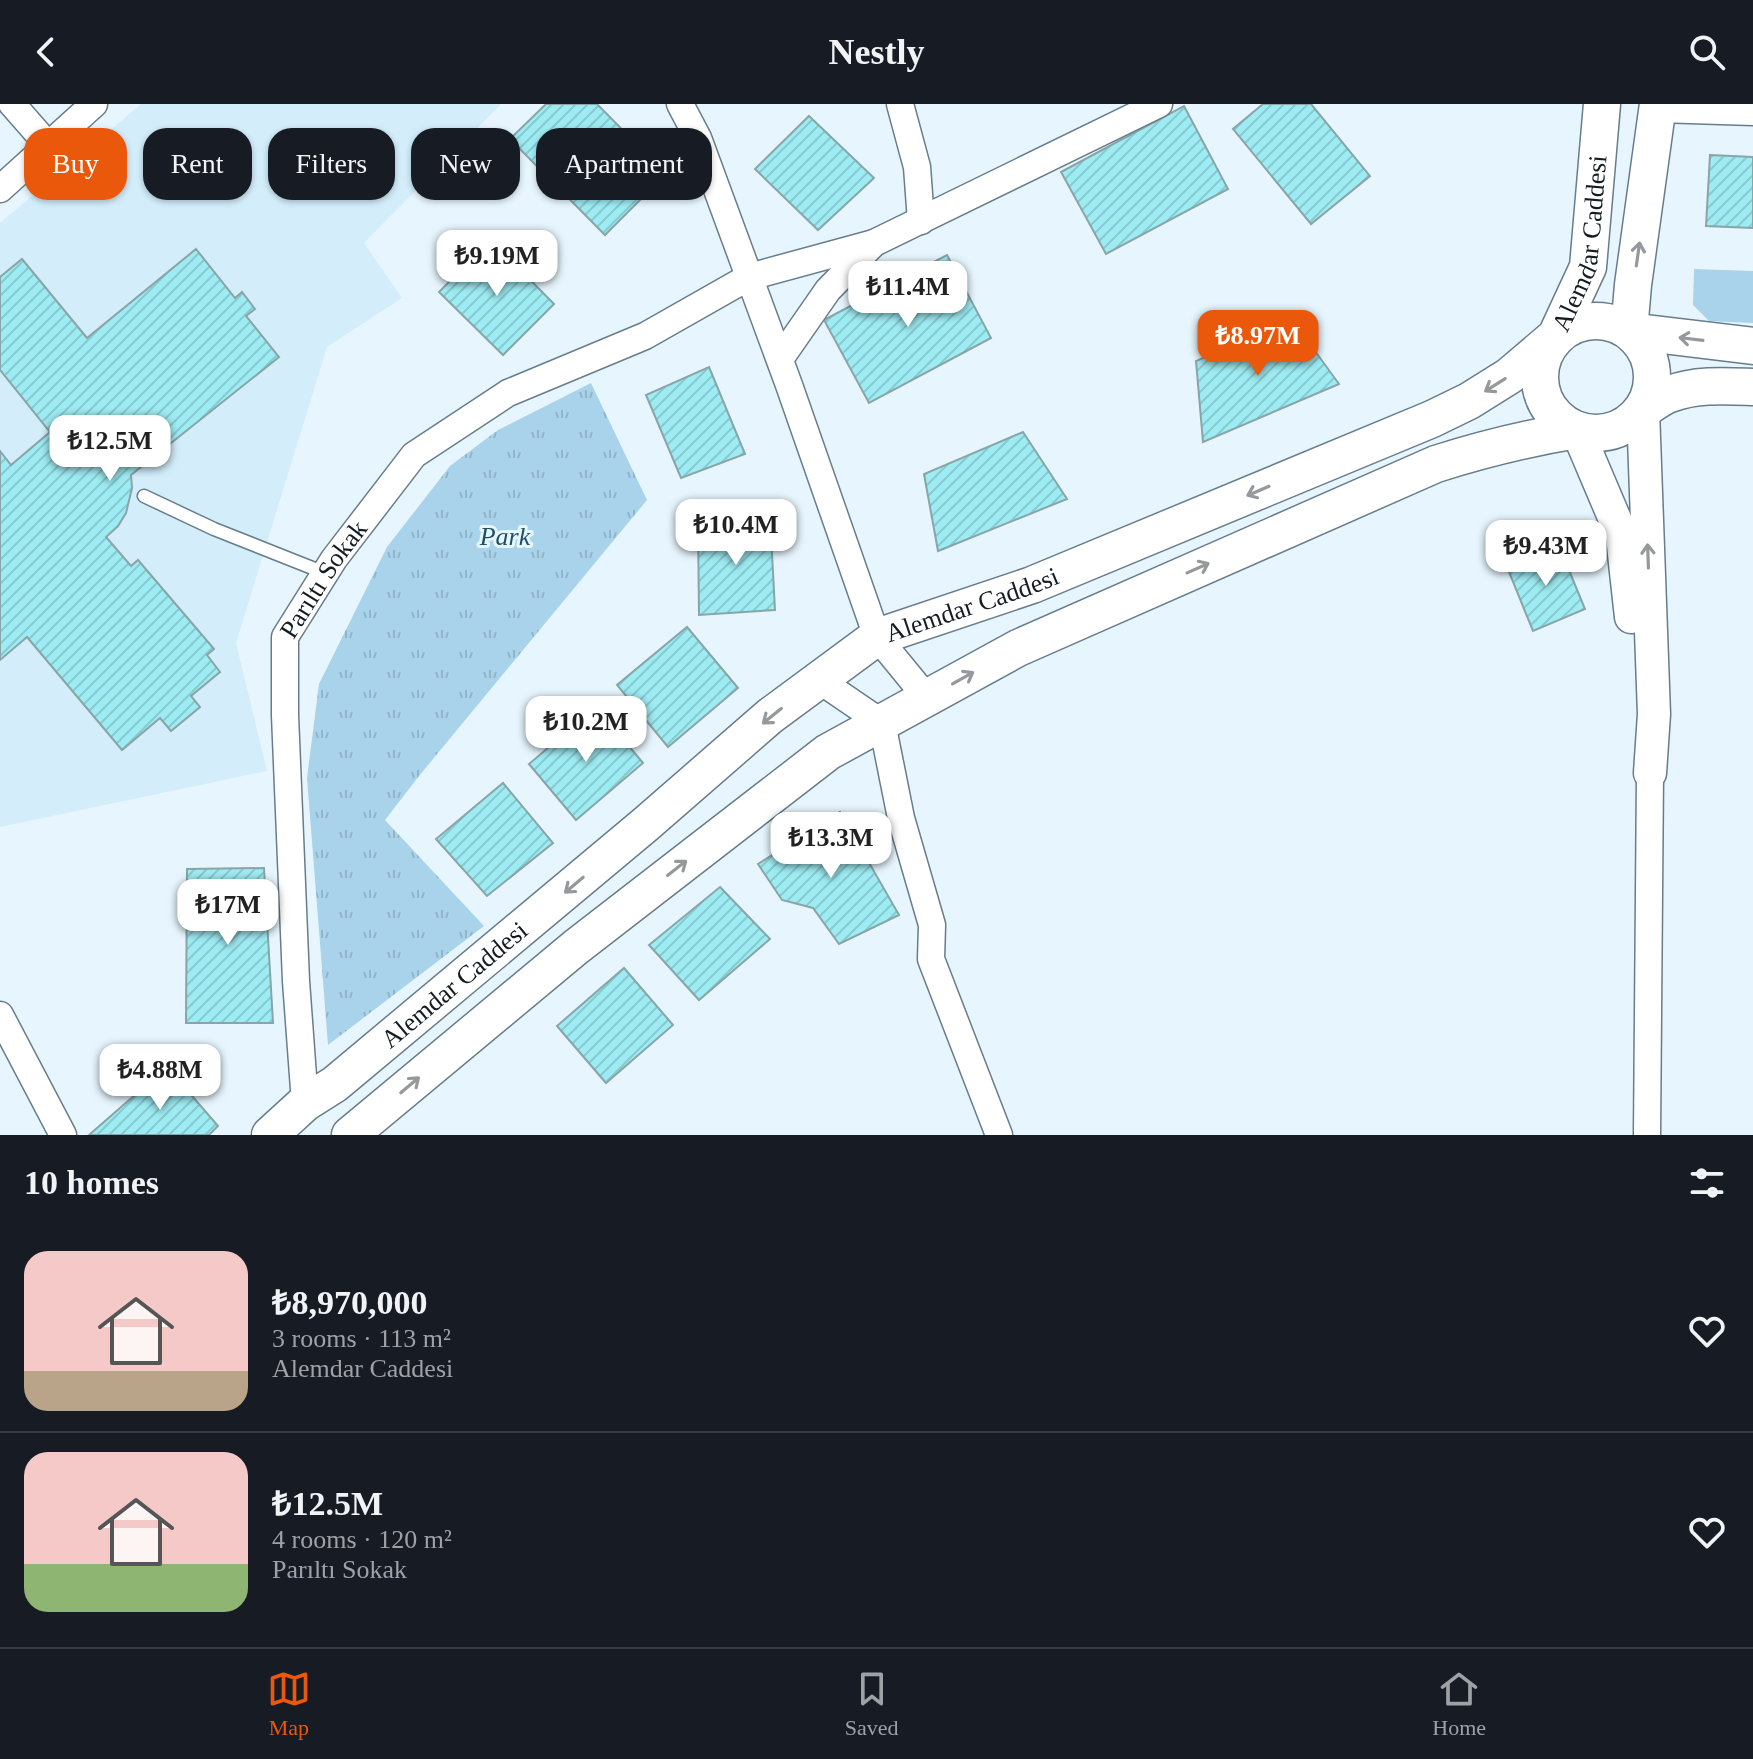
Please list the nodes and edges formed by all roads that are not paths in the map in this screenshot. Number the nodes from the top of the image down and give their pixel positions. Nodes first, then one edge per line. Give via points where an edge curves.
1 (12, 104) edge
2 (94, 104) edge
3 (680, 104) edge
4 (900, 104) edge
5 (1159, 104) edge
6 (1602, 104) edge
7 (1658, 106) edge
8 (1753, 112) edge
9 (33, 128) edge
10 (67, 128) edge
11 (24, 167) edge
12 (0, 189) edge
13 (921, 221) junction
14 (874, 243) junction
15 (749, 277) junction
16 (1629, 331) junction
17 (1556, 336) junction
18 (1753, 346) edge
19 (780, 359) junction
20 (1753, 387) edge
21 (1643, 410) junction
22 (1577, 430) junction
23 (144, 496) dead end
24 (325, 573) junction
25 (877, 637) junction
26 (819, 680) junction
27 (927, 698) junction
28 (1654, 714) junction
29 (882, 723) junction
30 (1650, 773) joint
31 (0, 1015) edge
32 (305, 1103) junction
33 (63, 1135) edge
34 (270, 1135) edge
35 (350, 1135) edge
36 (999, 1135) edge
37 (1647, 1135) edge

1 - 9 street
2 - 10 street
3 - 15 street via 698,138
4 - 13 street via 917,167
5 - 13 street
6 - 17 main road, Alemdar Caddesi via 1588,267
7 - 8 street
16 -> 7 main road
11 - 12 street
13 - 14 street
14 - 15 street, Parıltı Sokak
14 - 19 street via 828,290
15 - 19 street
15 - 24 street, Parıltı Sokak via 645,336 508,393 414,455
16 - 17 main road via 1592,320
18 -> 16 main road
16 - 21 main road via 1642,344 1652,368
17 - 22 main road via 1545,352 1541,389 1560,421
17 -> 25 main road, Alemdar Caddesi via 1509,376 1432,419 1032,585
19 - 25 street
20 - 21 main road via 1693,388 1669,394
21 - 22 main road via 1620,429
28 -> 21 street
27 -> 22 main road, Alemdar Caddesi via 1018,648 1436,464
22 - 28 street via 1622,536 1635,653
23 - 24 lane
24 - 32 street, Parıltı Sokak via 285,637
25 - 26 main road, Alemdar Caddesi
25 - 27 street
26 - 29 street
26 -> 32 main road, Alemdar Caddesi via 335,1084
27 - 29 main road, Alemdar Caddesi
28 - 30 street
35 -> 29 main road, Alemdar Caddesi via 564,956 828,752
29 - 36 street via 901,818 932,925 931,959
30 - 37 street
31 - 33 street
32 - 34 main road, Alemdar Caddesi

